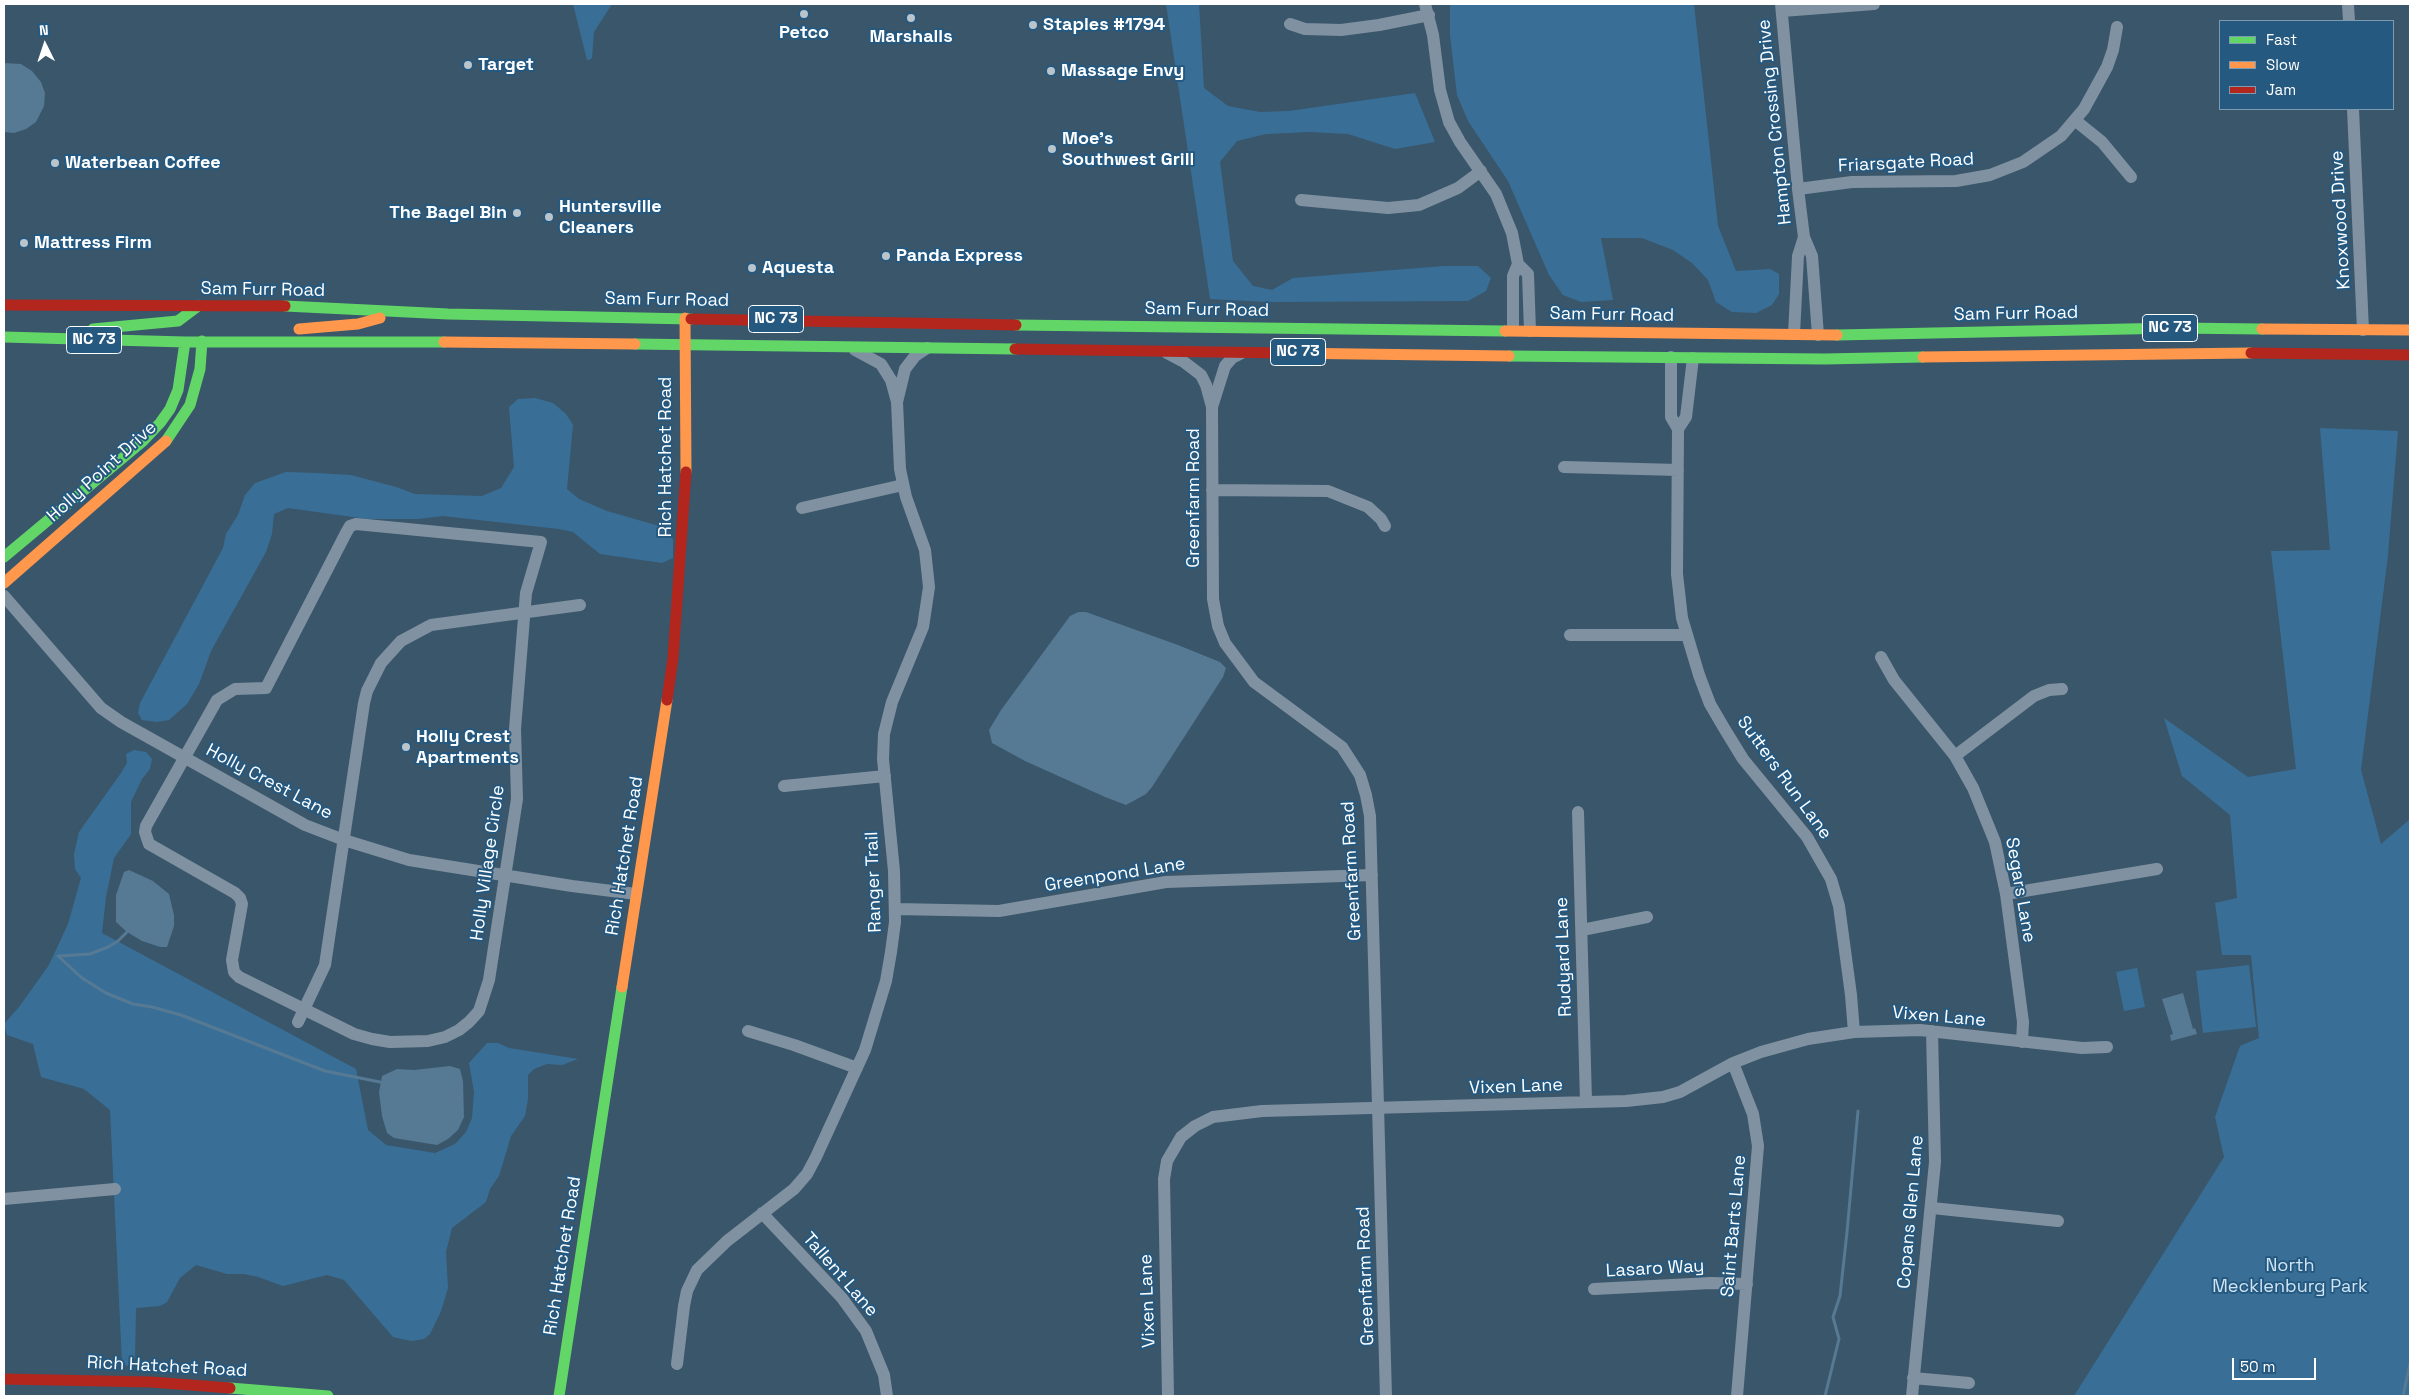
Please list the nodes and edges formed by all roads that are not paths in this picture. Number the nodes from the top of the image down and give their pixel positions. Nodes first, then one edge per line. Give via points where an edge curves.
1 (1874, 4) edge
2 (2348, 4) edge
3 (1782, 8) edge
4 (1427, 9) edge
5 (2349, 20) edge
6 (1290, 24) dead end
7 (2117, 27) dead end
8 (2353, 110) edge
9 (2076, 121) junction
10 (1481, 172) junction
11 (2131, 177) dead end
12 (1798, 189) junction
13 (1301, 200) dead end
14 (1804, 237) junction
15 (1518, 264) junction
16 (4, 304) edge
17 (198, 306) junction
18 (397, 313) junction
19 (684, 318) junction
20 (290, 329) dead end
21 (212, 330) dead end
22 (1513, 330) junction
23 (2362, 330) junction
24 (2410, 330) edge
25 (1530, 331) junction
26 (1794, 334) junction
27 (1904, 334) junction
28 (1818, 335) junction
29 (4, 337) edge
30 (202, 341) junction
31 (2284, 341) dead end
32 (2311, 341) dead end
33 (185, 342) junction
34 (1469, 342) dead end
35 (1450, 343) dead end
36 (684, 345) junction
37 (1699, 346) dead end
38 (1717, 346) dead end
39 (848, 347) junction
40 (927, 348) junction
41 (1161, 350) junction
42 (1246, 351) junction
43 (1317, 352) junction
44 (2192, 352) junction
45 (2410, 355) edge
46 (1671, 357) junction
47 (1693, 358) junction
48 (897, 402) junction
49 (1212, 407) junction
50 (1678, 429) junction
51 (1564, 467) dead end
52 (1678, 470) junction
53 (903, 485) junction
54 (86, 487) junction
55 (1212, 490) junction
56 (802, 508) dead end
57 (1385, 526) dead end
58 (4, 557) edge
59 (4, 571) edge
60 (4, 583) edge
61 (4, 596) edge
62 (580, 606) dead end
63 (524, 613) junction
64 (1570, 635) dead end
65 (1686, 635) junction
66 (1881, 657) dead end
67 (2062, 689) dead end
68 (1955, 756) junction
69 (184, 757) junction
70 (885, 776) junction
71 (784, 786) dead end
72 (1578, 812) dead end
73 (344, 840) junction
74 (2157, 870) dead end
75 (1372, 875) junction
76 (505, 876) junction
77 (636, 894) junction
78 (2006, 894) junction
79 (895, 909) junction
80 (1648, 917) dead end
81 (1582, 930) junction
82 (304, 1010) junction
83 (298, 1022) dead end
84 (748, 1031) dead end
85 (1932, 1031) junction
86 (1854, 1032) junction
87 (2022, 1042) junction
88 (2107, 1047) dead end
89 (1733, 1063) junction
90 (857, 1068) junction
91 (1586, 1101) junction
92 (1378, 1109) junction
93 (115, 1189) dead end
94 (4, 1199) edge
95 (1932, 1208) junction
96 (762, 1214) junction
97 (2058, 1221) dead end
98 (1747, 1284) junction
99 (1594, 1289) dead end
100 (677, 1364) dead end
101 (1913, 1378) junction
102 (4, 1379) edge
103 (1969, 1384) dead end
104 (328, 1396) edge
105 (559, 1396) edge
106 (887, 1396) edge
107 (1168, 1396) edge
108 (1386, 1396) edge
109 (1736, 1396) edge
110 (1912, 1396) edge

1 - 3 street
2 - 5 street
3 - 12 street, Hampton Crossing Drive
4 - 6 street via 1379,25 1341,30 1312,30
4 - 10 street via 1434,36 1440,90 1449,122
7 - 9 street, Friarsgate Road via 2106,67
8 - 23 street, Knoxwood Drive
9 - 11 street via 2102,142
9 - 12 street, Friarsgate Road via 2035,156 1990,175 1956,181 1852,182
10 - 13 street via 1458,188 1419,206 1388,208
10 - 15 street via 1505,213
12 - 14 street, Hampton Crossing Drive
14 - 26 street, Hampton Crossing Drive via 1798,256
14 - 28 street, Hampton Crossing Drive via 1812,256
15 - 22 street via 1513,276
15 - 25 street via 1528,274
16 - 17 main road, Sam Furr Road / NC 73
17 - 18 main road, Sam Furr Road / NC 73 via 303,306
17 - 29 main road via 186,317 170,323
18 - 19 main road, Sam Furr Road / NC 73
18 - 20 main road via 358,324
19 - 22 main road, Sam Furr Road / NC 73
19 - 36 main road, Rich Hatchet Road
21 - 33 main road
22 - 25 main road, Sam Furr Road / NC 73
23 - 24 main road, Sam Furr Road / NC 73
23 - 27 main road, Sam Furr Road / NC 73 via 2176,328
23 - 32 main road via 2360,337 2354,340
25 - 26 main road, Sam Furr Road / NC 73
25 - 34 main road via 1515,342
26 - 28 main road, Sam Furr Road / NC 73
27 - 28 main road, Sam Furr Road / NC 73
27 - 38 main road via 1780,345
29 - 33 main road, NC 73
30 - 33 main road, NC 73
30 - 36 main road, NC 73
30 - 60 main road, Holly Point Drive via 200,369 190,405 165,442
31 - 44 main road
33 - 54 main road, Holly Point Drive via 178,390 165,416 143,442
35 - 43 main road
36 - 39 main road, NC 73
36 - 77 main road, Rich Hatchet Road via 686,494 681,576 662,734
37 - 46 main road via 1680,349
39 - 40 main road, NC 73
39 - 48 street, Ranger Trail via 881,364 891,380
40 - 41 main road, NC 73
40 - 48 street, Ranger Trail via 905,369
41 - 42 main road, NC 73
41 - 49 street, Greenfarm Road via 1201,375
42 - 43 main road, NC 73
42 - 49 street, Greenfarm Road via 1225,366
43 - 46 main road, NC 73
44 - 45 main road, NC 73
44 - 47 main road, NC 73 via 1824,359
46 - 47 main road, NC 73
46 - 50 street, Sutters Run Lane via 1671,417
47 - 50 street, Sutters Run Lane via 1686,417
48 - 53 street, Ranger Trail
49 - 55 street, Greenfarm Road
50 - 52 street, Sutters Run Lane
51 - 52 street
52 - 65 street, Sutters Run Lane via 1677,574
53 - 56 street
53 - 70 street, Ranger Trail via 925,550 929,587 924,627 888,714 884,734
54 - 58 main road, Holly Point Drive
54 - 59 main road
55 - 57 street via 1328,491 1368,507
55 - 75 street, Greenfarm Road via 1212,599 1218,626 1232,654 1254,682 1328,734 1351,759 1366,795 1370,816
61 - 69 street, Holly Crest Lane via 101,708
62 - 63 street
63 - 69 street, Holly Village Circle via 540,542 350,526 266,688 243,687 223,694 212,706
63 - 73 street via 431,625 410,635 387,655 371,680 364,703
63 - 76 street, Holly Village Circle via 515,721 517,799
64 - 65 street
65 - 86 street, Sutters Run Lane via 1710,704 1724,728 1743,758 1807,837 1831,879 1840,916
66 - 68 street, Segars Lane via 1894,680
67 - 68 street via 2034,696
68 - 78 street, Segars Lane via 1973,788 1995,842
69 - 73 street, Holly Crest Lane via 305,825
69 - 82 street, Holly Village Circle via 146,826 146,839 149,844 240,898 242,904 232,960 234,972
70 - 71 street
70 - 79 street, Ranger Trail
72 - 81 street, Rudyard Lane
73 - 76 street, Holly Crest Lane via 409,860
73 - 82 street via 325,965
74 - 78 street
75 - 79 street, Greenpond Lane via 1166,882 999,911
75 - 92 street, Greenfarm Road
76 - 77 street, Holly Crest Lane
76 - 82 street, Holly Village Circle via 484,997 479,1012 459,1030 428,1041 390,1042 334,1025
77 - 105 main road, Rich Hatchet Road
78 - 87 street, Segars Lane
79 - 90 street, Ranger Trail via 886,981
80 - 81 street
81 - 91 street, Rudyard Lane
82 - 83 street
84 - 90 street
85 - 86 street, Vixen Lane
85 - 87 street, Vixen Lane
85 - 95 street, Copans Glen Lane via 1936,1132
86 - 89 street, Vixen Lane via 1780,1046
87 - 88 street, Vixen Lane
89 - 91 street, Vixen Lane via 1663,1098
89 - 98 street, Saint Barts Lane via 1757,1128 1756,1183
90 - 96 street, Ranger Trail via 807,1174 794,1189
91 - 92 street, Vixen Lane
92 - 107 street, Vixen Lane via 1281,1110 1213,1116 1195,1126 1173,1148 1167,1161 1163,1191
92 - 108 street, Greenfarm Road
93 - 94 street
95 - 97 street
95 - 101 street, Copans Glen Lane
96 - 100 street, Ranger Trail via 697,1270 687,1291
96 - 106 street, Tallent Lane via 842,1298 866,1331 884,1375
98 - 99 street, Lasaro Way
98 - 109 street, Saint Barts Lane
101 - 103 street
101 - 110 street, Copans Glen Lane
102 - 104 main road, Rich Hatchet Road via 151,1382

